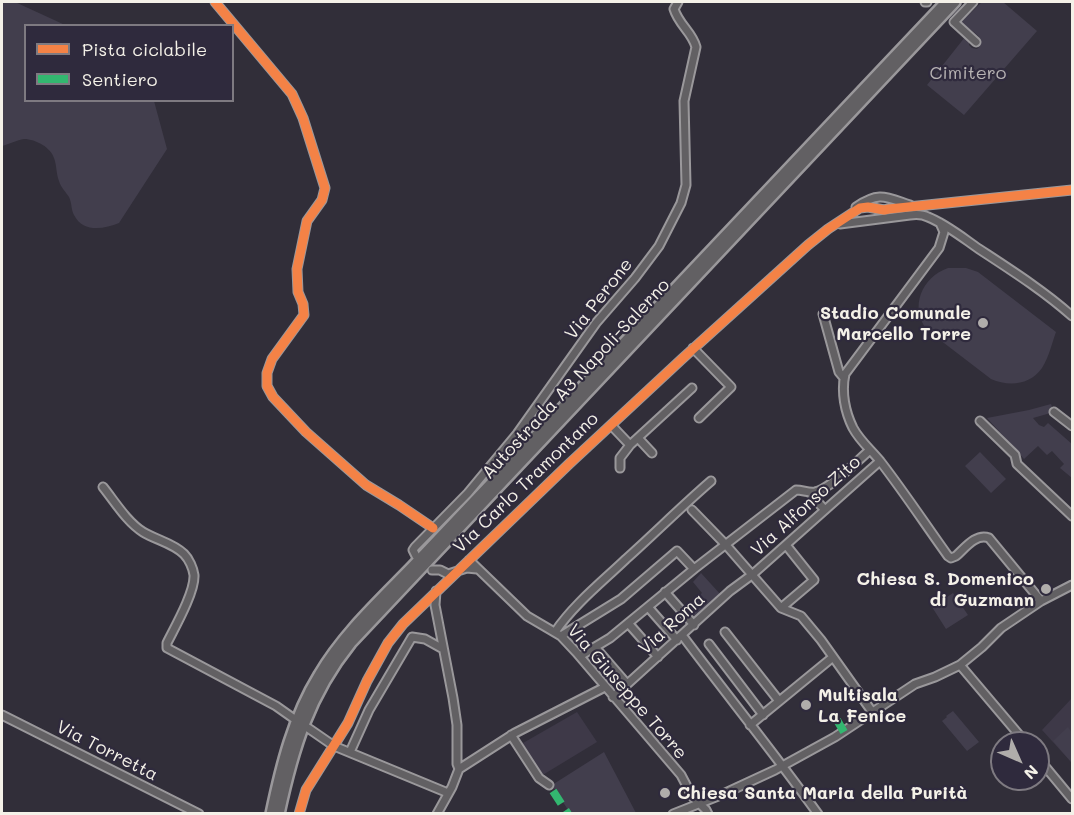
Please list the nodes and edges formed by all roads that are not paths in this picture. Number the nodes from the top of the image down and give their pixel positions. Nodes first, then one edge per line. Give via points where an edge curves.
1 (214, 2) edge
2 (678, 2) edge
3 (946, 2) edge
4 (955, 2) edge
5 (973, 2) edge
6 (233, 24) edge
7 (234, 26) edge
8 (976, 42) dead end
9 (1072, 190) edge
10 (883, 197) junction
11 (915, 207) junction
12 (878, 209) junction
13 (890, 209) junction
14 (874, 219) junction
15 (940, 223) junction
16 (837, 224) junction
17 (823, 314) dead end
18 (1072, 316) edge
19 (693, 348) junction
20 (844, 378) junction
21 (692, 388) dead end
22 (1054, 411) dead end
23 (699, 418) dead end
24 (980, 421) dead end
25 (611, 425) junction
26 (1072, 426) edge
27 (638, 438) junction
28 (630, 445) junction
29 (870, 450) junction
30 (652, 453) dead end
31 (880, 461) junction
32 (620, 468) dead end
33 (711, 481) dead end
34 (104, 487) dead end
35 (812, 493) junction
36 (692, 510) dead end
37 (825, 510) junction
38 (1072, 516) edge
39 (433, 528) junction
40 (726, 545) junction
41 (786, 545) junction
42 (479, 550) junction
43 (416, 556) dead end
44 (469, 560) junction
45 (477, 569) junction
46 (694, 569) junction
47 (456, 572) junction
48 (753, 574) junction
49 (446, 582) junction
50 (1072, 585) edge
51 (436, 591) junction
52 (666, 592) junction
53 (1041, 602) junction
54 (648, 607) junction
55 (781, 608) junction
56 (628, 623) junction
57 (694, 625) junction
58 (725, 632) dead end
59 (558, 634) junction
60 (680, 638) junction
61 (709, 644) dead end
62 (595, 647) junction
63 (443, 649) junction
64 (580, 656) junction
65 (658, 657) junction
66 (833, 657) junction
67 (960, 665) junction
68 (627, 684) junction
69 (605, 687) junction
70 (613, 697) junction
71 (779, 701) junction
72 (873, 713) junction
73 (2, 715) edge
74 (763, 715) junction
75 (293, 718) dead end
76 (750, 725) junction
77 (308, 729) dead end
78 (1016, 731) edge
79 (515, 733) junction
80 (334, 746) junction
81 (350, 752) junction
82 (784, 766) junction
83 (459, 769) junction
84 (1050, 772) edge
85 (549, 785) dead end
86 (448, 793) junction
87 (1072, 799) edge
88 (701, 804) junction
89 (199, 813) edge
90 (271, 813) edge
91 (279, 813) edge
92 (299, 813) edge
93 (437, 813) edge
94 (673, 813) edge
95 (708, 813) edge
96 (818, 813) edge

1 - 6 street
2 - 39 street, Via Perone via 674,9 677,19 696,47 684,101 686,185 681,203 659,246 596,323 517,434
3 - 90 highway, Autostrada A3 Napoli-Salerno via 336,650 297,718
4 - 91 highway, Autostrada A3 Napoli-Salerno via 351,643 327,676 308,713 291,759
5 - 8 street via 954,22
7 - 39 street via 292,94 326,188 307,221 297,269 304,315 272,359 267,386 302,428 366,485
9 - 11 street, Via Carlo Tramontano
10 - 11 street, Via Carlo Tramontano
10 - 12 street via 875,201
10 - 13 street via 891,204
10 - 16 street, Via Carlo Tramontano via 868,199
11 - 13 street, Via Carlo Tramontano
12 - 13 street, Via Carlo Tramontano
12 - 14 street via 869,214
12 - 16 street, Via Carlo Tramontano via 860,208
14 - 15 street via 920,214
14 - 16 street
15 - 18 street
15 - 20 street via 944,231 939,248 914,277
16 - 19 street, Via Carlo Tramontano via 774,274
17 - 20 street
19 - 23 street via 731,387
19 - 25 street, Via Carlo Tramontano
20 - 29 street via 851,423
21 - 27 street
22 - 26 street
24 - 38 street via 1016,455 1017,464
25 - 28 street
25 - 42 street, Via Carlo Tramontano
27 - 28 street
27 - 30 street
28 - 32 street via 620,458
29 - 31 street
29 - 35 street via 829,486
31 - 37 street, Via Alfonso Zito
31 - 53 street via 948,556 956,556 978,537 989,538
33 - 59 street via 585,598
34 - 75 street via 133,523 184,554 192,567 194,576 187,601 167,648
35 - 37 street
35 - 40 street via 796,490
36 - 40 street
37 - 41 street, Via Alfonso Zito
39 - 43 street, Via Perone via 413,550
40 - 46 street
40 - 48 street
41 - 48 street, Via Alfonso Zito
41 - 55 street via 814,580
42 - 44 street, Via Carlo Tramontano
42 - 45 street via 475,559
44 - 45 street, Via Giuseppe Torre
44 - 47 street, Via Carlo Tramontano
45 - 47 street
45 - 59 street, Via Giuseppe Torre via 527,616
46 - 52 street
46 - 59 street via 677,551 621,599
47 - 49 street, Via Carlo Tramontano
47 - 49 street via 448,574 430,568
48 - 55 street
48 - 57 street, Via Roma
49 - 51 street, Via Carlo Tramontano
50 - 53 street
51 - 63 street
51 - 80 street, Via Carlo Tramontano via 388,643
52 - 54 street
52 - 57 street
53 - 67 street via 1001,628
54 - 56 street
54 - 60 street
55 - 66 street via 801,616
56 - 62 street
56 - 65 street
57 - 60 street, Via Roma
58 - 71 street
59 - 64 street, Via Giuseppe Torre
60 - 65 street, Via Roma
60 - 76 street
61 - 74 street
62 - 64 street
62 - 68 street
63 - 81 street via 425,639 412,638 369,710
63 - 83 street via 457,725
64 - 69 street, Via Giuseppe Torre
65 - 68 street, Via Roma
66 - 71 street
66 - 72 street
67 - 72 street via 915,684
67 - 78 street
68 - 70 street, Via Roma
69 - 70 street, Via Giuseppe Torre
69 - 79 street
70 - 88 street, Via Giuseppe Torre
71 - 74 street
72 - 82 street
73 - 89 street, Via Torretta
74 - 76 street
76 - 82 street
77 - 80 street
79 - 83 street
79 - 85 street via 539,778
80 - 81 street
80 - 92 street, Via Carlo Tramontano via 306,790
81 - 86 street
82 - 88 street
82 - 96 street
83 - 86 street
84 - 87 street
86 - 93 street
88 - 94 street
88 - 95 street, Via Giuseppe Torre

